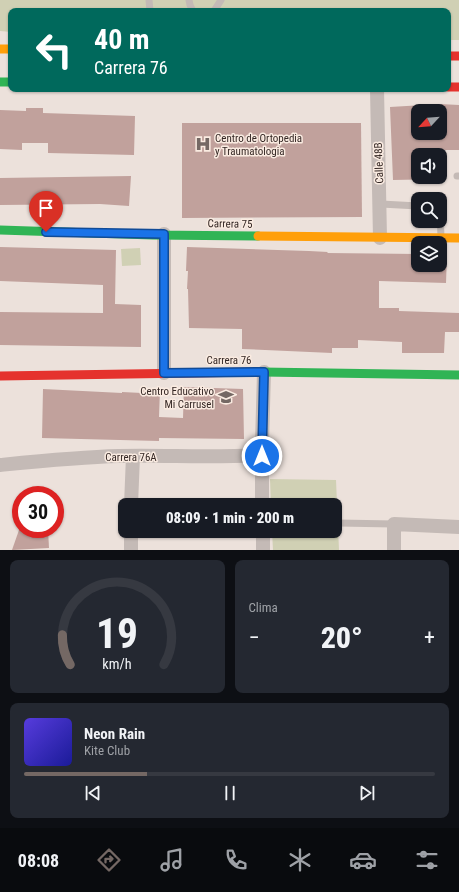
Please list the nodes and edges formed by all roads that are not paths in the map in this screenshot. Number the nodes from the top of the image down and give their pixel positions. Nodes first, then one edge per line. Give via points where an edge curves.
1 (377, 92) edge
2 (381, 204) junction
3 (411, 206) edge
4 (0, 230) edge
5 (164, 234) junction
6 (380, 238) junction
7 (411, 238) edge
8 (447, 238) edge
9 (459, 238) edge
10 (264, 372) junction
11 (164, 373) junction
12 (459, 375) edge
13 (0, 376) edge
14 (132, 456) junction
15 (262, 456) junction
16 (0, 465) edge
17 (131, 498) edge
18 (262, 498) edge
19 (342, 523) edge
20 (394, 524) junction
21 (459, 527) edge
22 (131, 538) edge
23 (262, 538) edge
24 (131, 550) edge
25 (263, 550) edge
26 (394, 550) edge

1 - 2 street, Calle 48B
2 - 3 lane
2 - 6 street, Calle 48B
4 - 5 street, Carrera 75
5 - 6 street, Carrera 75
5 - 11 street
6 - 7 street, Carrera 75
8 - 9 street, Carrera 75
10 - 11 street, Carrera 76
10 - 12 street, Carrera 76
10 - 15 street
11 - 13 street, Carrera 76
14 - 15 street, Carrera 76A
14 - 16 street, Carrera 76A via 63,458
14 - 17 street
15 - 18 street
19 - 20 lane
20 - 21 street
20 - 26 street
22 - 24 street
23 - 25 street

